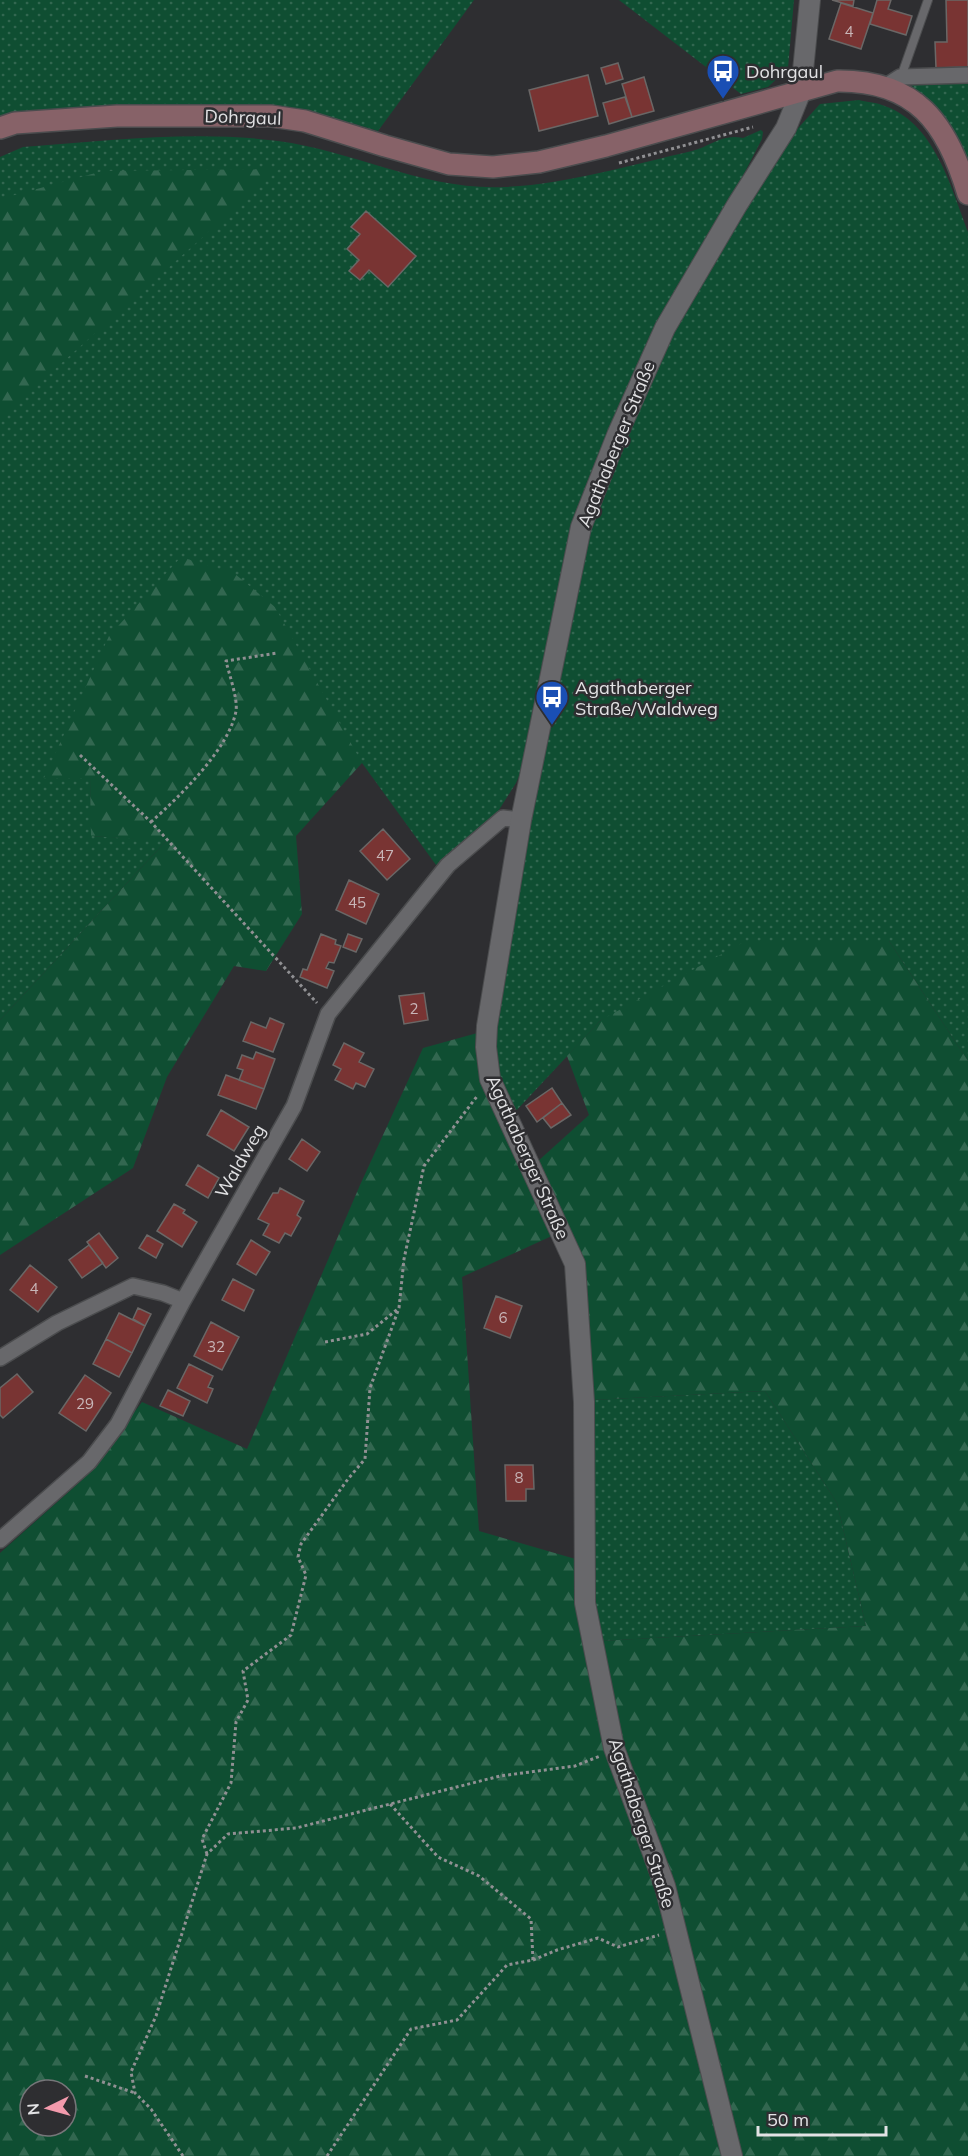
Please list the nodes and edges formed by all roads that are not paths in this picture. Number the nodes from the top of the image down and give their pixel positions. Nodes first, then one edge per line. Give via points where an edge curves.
1 (810, 0) edge
2 (928, 0) edge
3 (968, 75) edge
4 (893, 82) junction
5 (801, 91) junction
6 (0, 128) edge
7 (968, 194) edge
8 (521, 820) junction
9 (183, 1301) junction
10 (0, 1358) edge
11 (0, 1540) edge
12 (732, 2156) edge

1 - 5 street
2 - 4 lane
3 - 4 street
4 - 5 main road, Dohrgaul via 837,81
4 - 7 main road, Dohrgaul via 932,118 951,147
5 - 6 main road, Dohrgaul via 550,159 493,167 449,164 305,121 246,115 117,116 15,123
5 - 8 street, Agathaberger Straße via 786,128 665,328 581,527
8 - 9 street, Waldweg via 503,818 448,865 328,1014 294,1106
8 - 12 street, Agathaberger Straße via 487,1026 490,1079 575,1264 584,1402 585,1603 614,1748 665,1886
9 - 10 street via 133,1286 57,1323
9 - 11 street, Waldweg via 118,1424 89,1462

